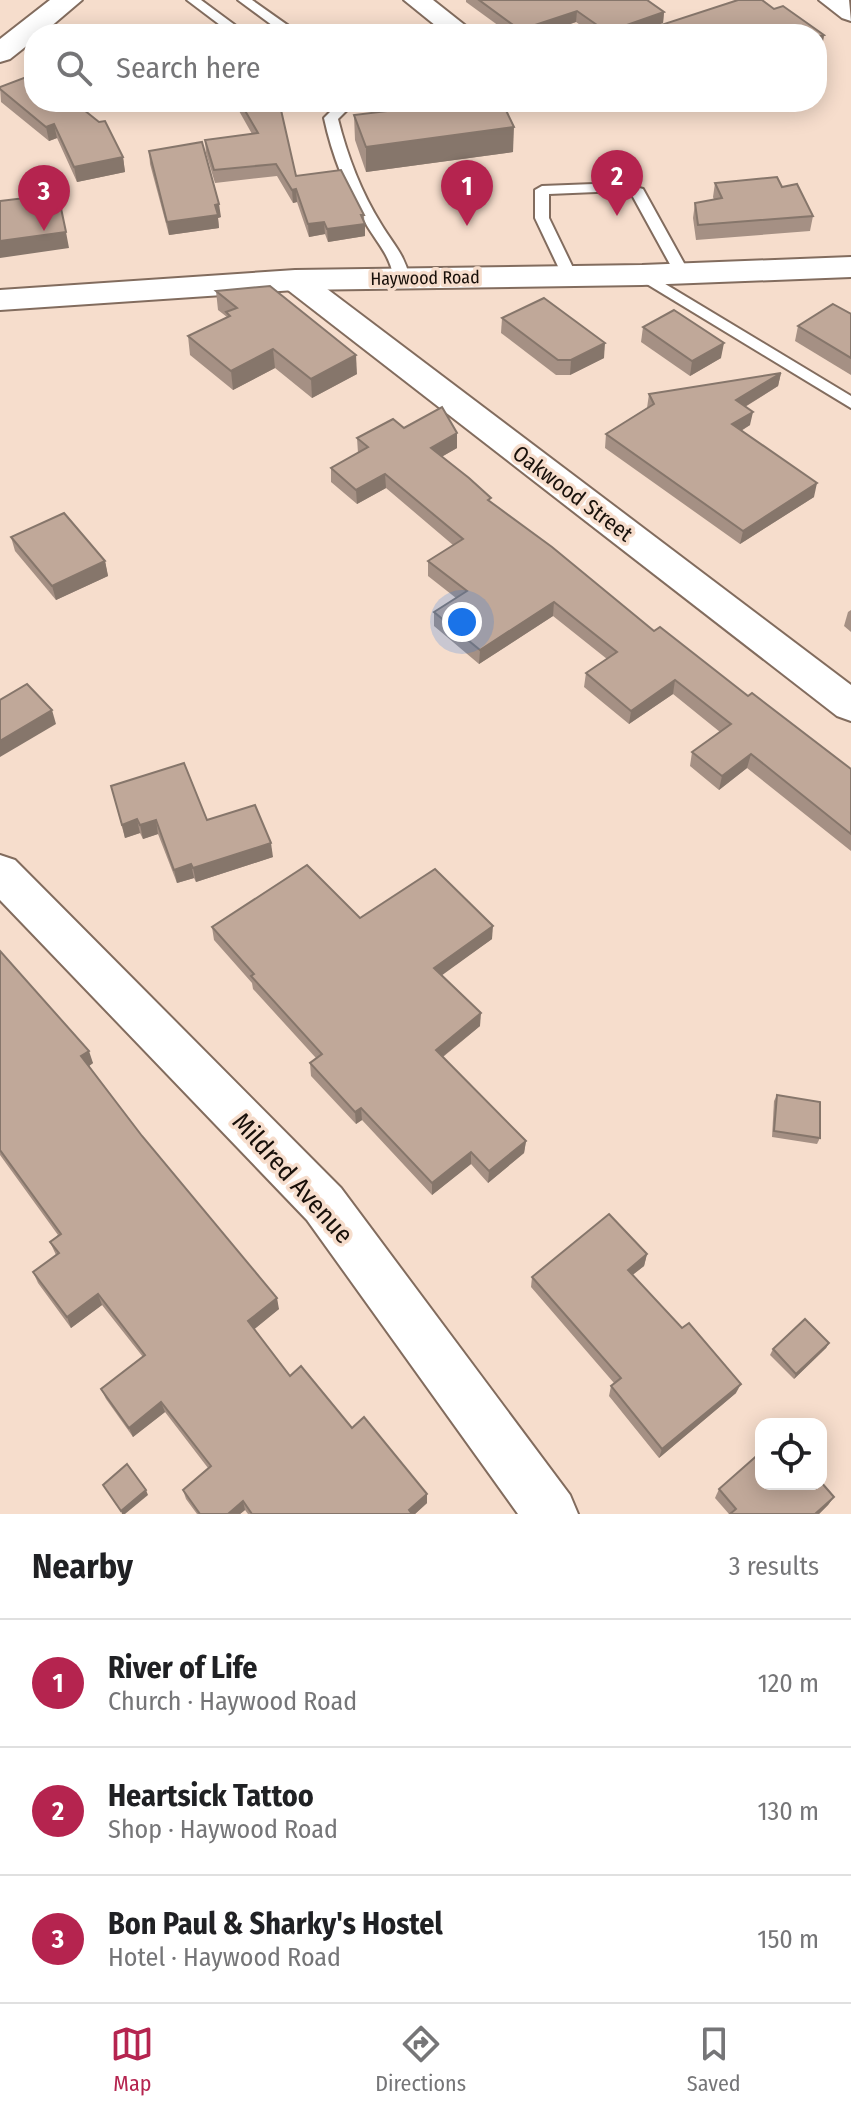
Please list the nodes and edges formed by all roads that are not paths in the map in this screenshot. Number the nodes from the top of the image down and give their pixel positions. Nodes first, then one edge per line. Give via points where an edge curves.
1 (68, 0) edge
2 (193, 0) edge
3 (244, 0) edge
4 (417, 0) edge
5 (832, 0) edge
6 (851, 13) edge
7 (37, 24) edge
8 (226, 24) edge
9 (279, 24) edge
10 (449, 24) edge
11 (24, 34) edge
12 (0, 53) edge
13 (335, 112) edge
14 (850, 268) edge
15 (682, 274) junction
16 (642, 275) junction
17 (569, 276) junction
18 (402, 279) junction
19 (295, 280) junction
20 (0, 300) edge
21 (851, 403) edge
22 (851, 706) edge
23 (0, 872) edge
24 (551, 1514) edge

1 - 7 main road
2 - 8 lane
3 - 9 lane
4 - 10 street
5 - 6 street
11 - 12 main road
13 - 18 lane via 331,118 337,145 375,227 398,255
14 - 15 main road, Haywood Road
15 - 16 main road, Haywood Road
15 - 17 lane via 638,192 620,187 542,190 542,218
16 - 17 main road, Haywood Road
16 - 21 lane
17 - 18 main road, Haywood Road
18 - 19 main road, Haywood Road
19 - 20 main road, Haywood Road
19 - 22 street, Oakwood Street
23 - 24 street, Mildred Avenue via 324,1204

